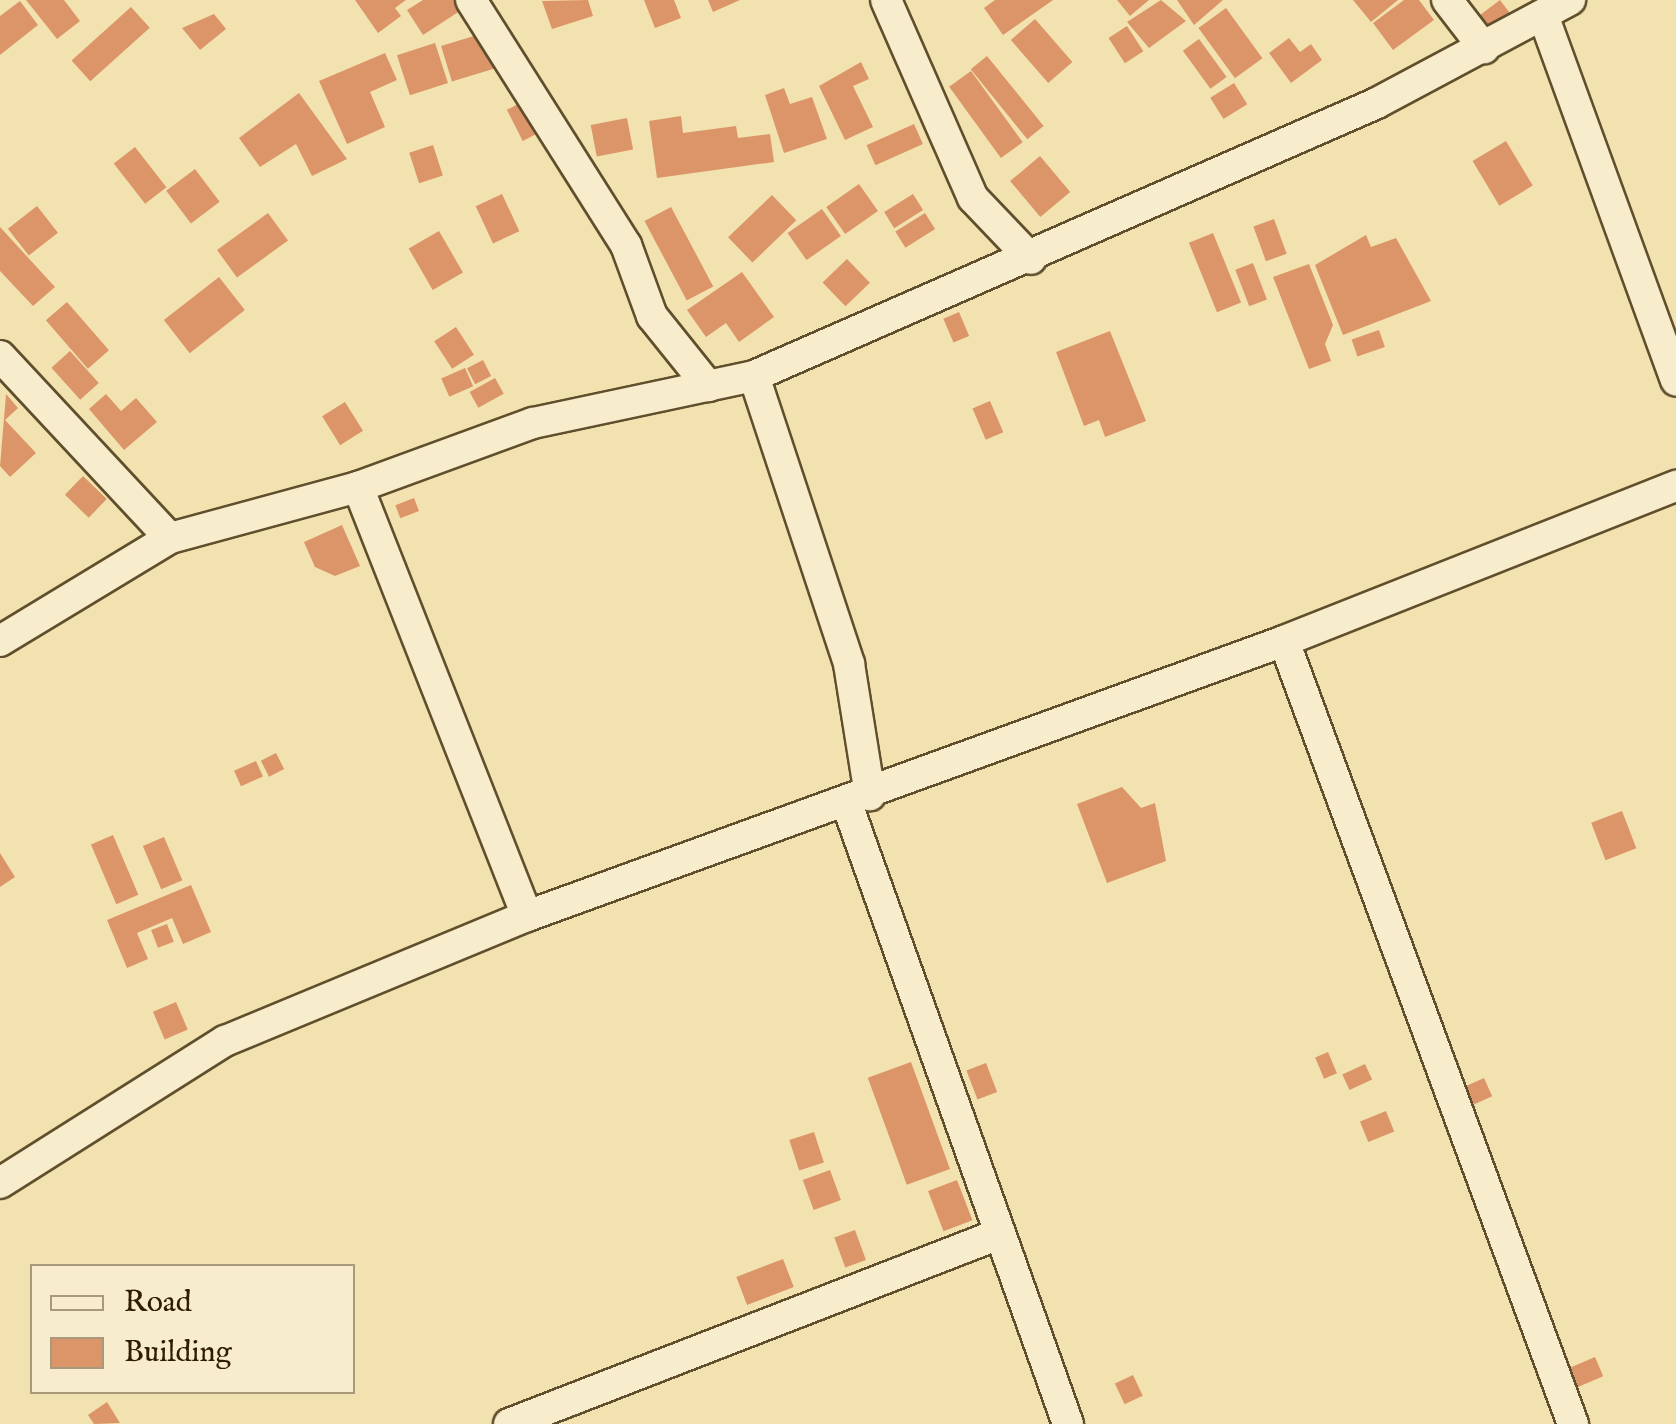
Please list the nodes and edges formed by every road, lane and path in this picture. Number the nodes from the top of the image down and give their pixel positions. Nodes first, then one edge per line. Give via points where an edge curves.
1 (471, 0) edge
2 (886, 0) edge
3 (1447, 0) edge
4 (1556, 8) edge
5 (1484, 48) junction
6 (1030, 259) junction
7 (0, 356) edge
8 (754, 376) junction
9 (1676, 381) edge
10 (708, 386) junction
11 (358, 486) junction
12 (1676, 486) edge
13 (170, 538) junction
14 (0, 642) edge
15 (1284, 642) junction
16 (859, 800) junction
17 (527, 916) junction
18 (0, 1183) edge
19 (994, 1236) junction
20 (513, 1423) edge
21 (1068, 1424) edge
22 (1573, 1424) edge

1 - 10 street via 626,246 652,316
2 - 6 street via 973,198
3 - 5 street
4 - 5 street
4 - 9 street
5 - 6 street
6 - 8 street
7 - 13 street
8 - 10 street
8 - 16 street via 849,664
10 - 11 street via 532,423
11 - 13 street
11 - 17 street
12 - 15 street
13 - 14 street
15 - 16 street
15 - 22 street
16 - 17 street
16 - 19 street
17 - 18 street via 226,1041
19 - 20 street
19 - 21 street

